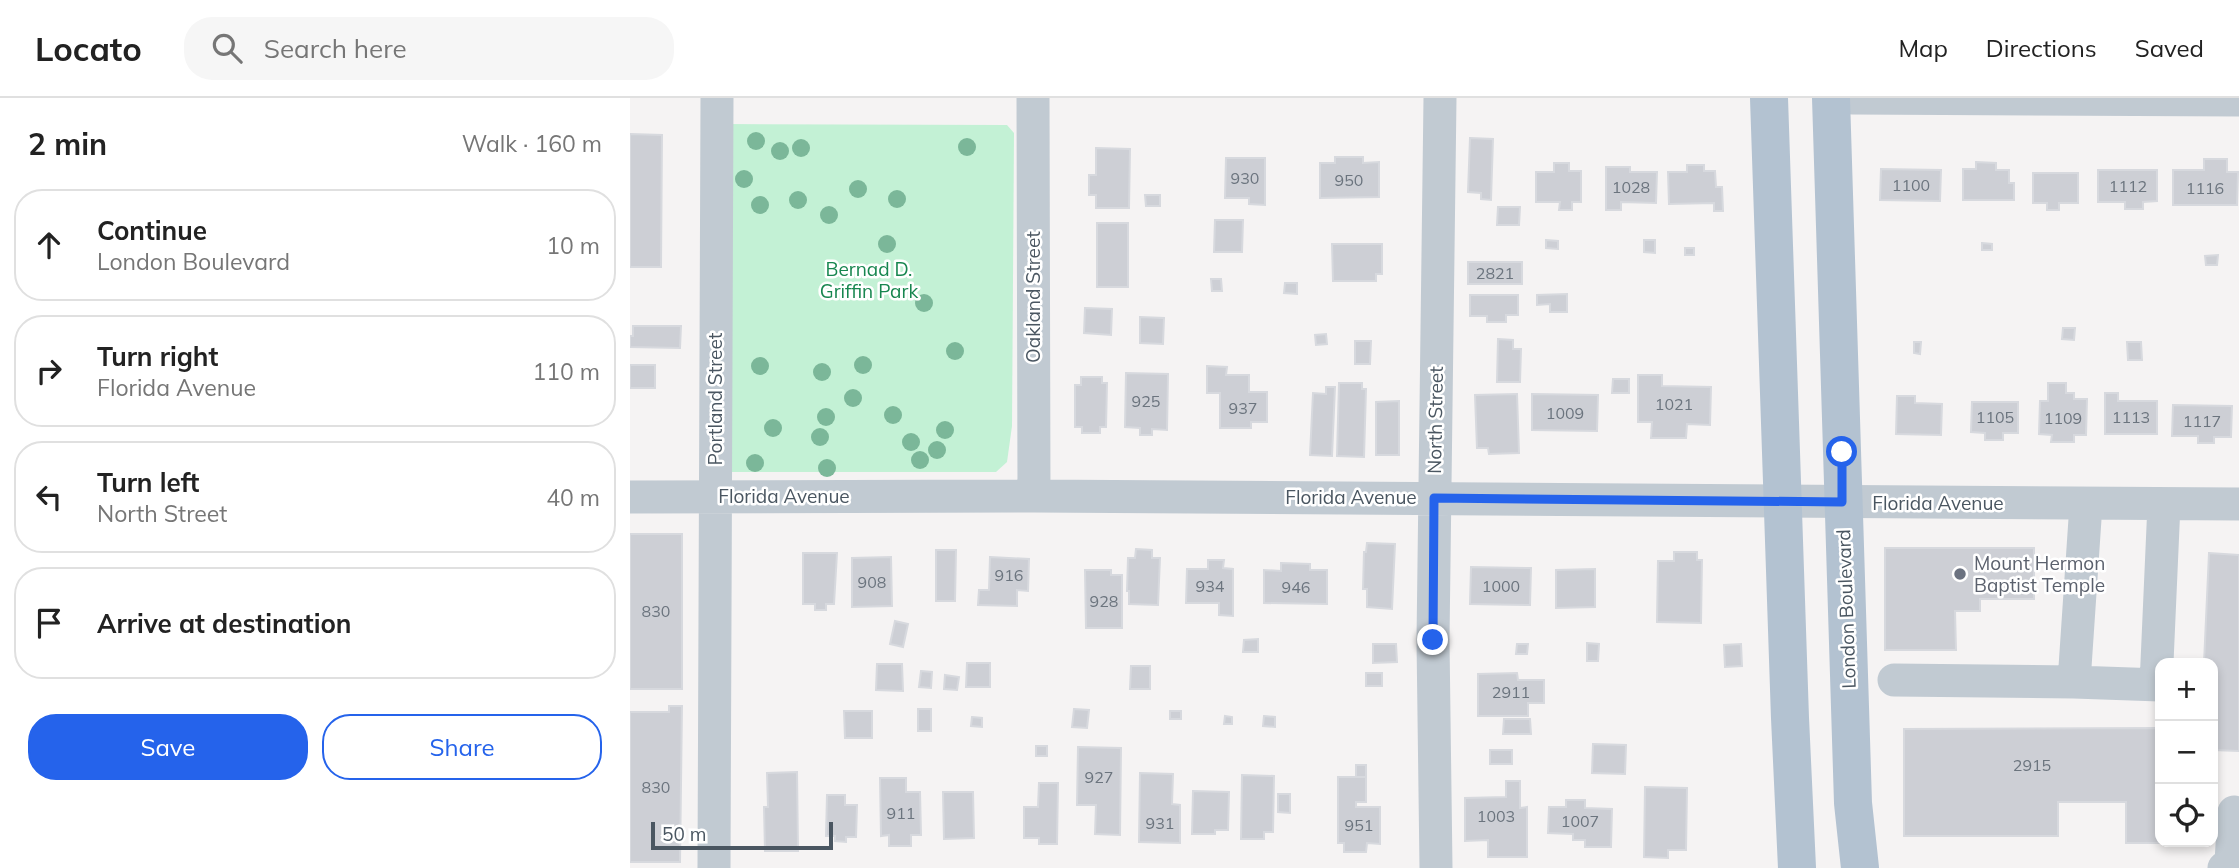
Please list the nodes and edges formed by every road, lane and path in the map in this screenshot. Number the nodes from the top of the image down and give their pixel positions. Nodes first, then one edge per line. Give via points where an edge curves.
1 (716, 98) edge
2 (1033, 98) edge
3 (1440, 98) edge
4 (1769, 98) edge
5 (1830, 98) edge
6 (1852, 98) edge
7 (2038, 99) edge
8 (2239, 100) edge
9 (715, 496) junction
10 (1034, 496) junction
11 (630, 497) edge
12 (1434, 498) junction
13 (1782, 501) junction
14 (1842, 502) junction
15 (2086, 504) junction
16 (2164, 504) junction
17 (2239, 504) edge
18 (2159, 658) edge
19 (1894, 680) dead end
20 (2074, 682) junction
21 (2155, 685) edge
22 (2234, 812) dead end
23 (714, 868) edge
24 (1436, 868) edge
25 (1797, 868) edge
26 (1860, 868) edge
27 (2224, 868) edge

1 - 9 street, Portland Street
2 - 10 street, Oakland Street
3 - 12 street, North Street
4 - 13 main road
5 - 14 main road, London Boulevard
6 - 7 street
7 - 8 street
9 - 10 street, Florida Avenue
9 - 11 street, Florida Avenue
9 - 23 street, Portland Street
10 - 12 street, Florida Avenue
12 - 13 street, Florida Avenue
12 - 24 street, North Street
13 - 14 street, Florida Avenue
13 - 25 main road
14 - 15 street, Florida Avenue
14 - 26 main road, London Boulevard via 1853,803
15 - 16 street, Florida Avenue
15 - 20 street
16 - 17 street, Florida Avenue
16 - 18 street
19 - 20 street
20 - 21 street
22 - 27 street via 2231,862

